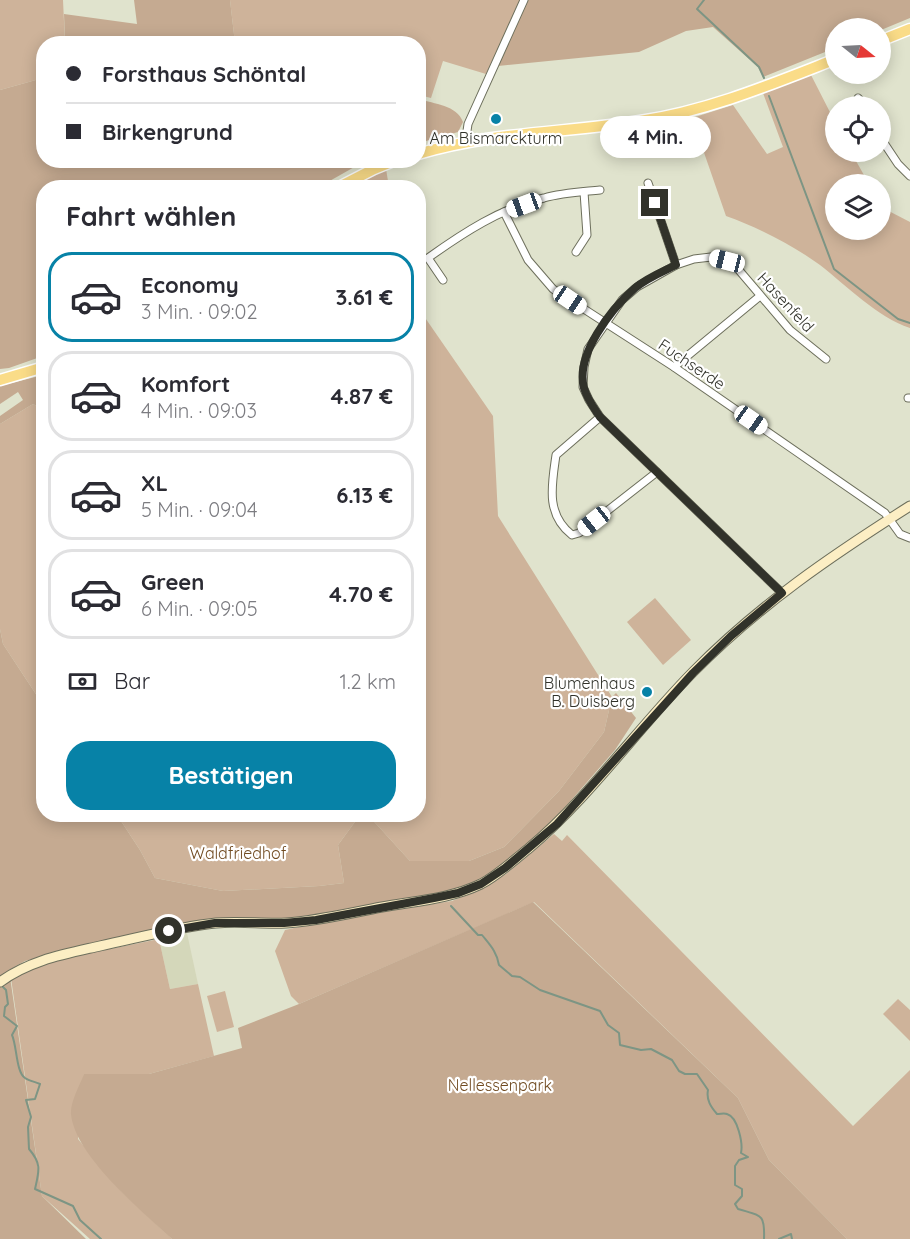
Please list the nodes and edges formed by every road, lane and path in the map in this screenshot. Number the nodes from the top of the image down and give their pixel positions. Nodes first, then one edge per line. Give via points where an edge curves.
1 (525, 0) edge
2 (910, 29) edge
3 (891, 37) edge
4 (825, 63) edge
5 (471, 142) junction
6 (426, 152) edge
7 (891, 154) edge
8 (376, 168) edge
9 (910, 176) edge
10 (353, 180) edge
11 (648, 183) dead end
12 (600, 190) dead end
13 (584, 192) junction
14 (504, 212) junction
15 (576, 252) dead end
16 (676, 265) junction
17 (443, 280) dead end
18 (760, 296) junction
19 (605, 323) junction
20 (826, 359) dead end
21 (674, 367) junction
22 (36, 369) edge
23 (0, 380) edge
24 (600, 417) junction
25 (657, 472) junction
26 (910, 506) edge
27 (890, 519) junction
28 (910, 538) edge
29 (782, 593) junction
30 (0, 982) edge

1 - 5 street via 468,124
2 - 3 main road
4 - 5 main road via 722,103 675,115
5 - 6 main road
7 - 9 street
8 - 10 main road
11 - 16 street
12 - 13 street
13 - 14 street via 544,197
13 - 15 street via 587,235
14 - 17 street via 465,232 428,258
14 - 19 street, Fuchserde via 528,260 553,288
16 - 18 street, Hasenfeld via 711,257 727,261
16 - 19 street, Hasenfeld via 637,287
18 - 20 street, Hasenfeld via 790,330
18 - 21 street
19 - 21 street, Fuchserde
19 - 24 street, Hasenfeld via 588,349 584,367 583,387
21 - 27 street, Fuchserde
22 - 23 main road
24 - 25 street, Hasenfeld
24 - 25 street via 556,455 552,506 566,530 572,535 579,533
25 - 29 street, Hasenfeld
26 - 27 street
27 - 28 street, Fuchserde via 900,534
27 - 29 street
29 - 30 street via 693,673 557,824 481,884 458,893 316,920 193,927 54,956 25,966

